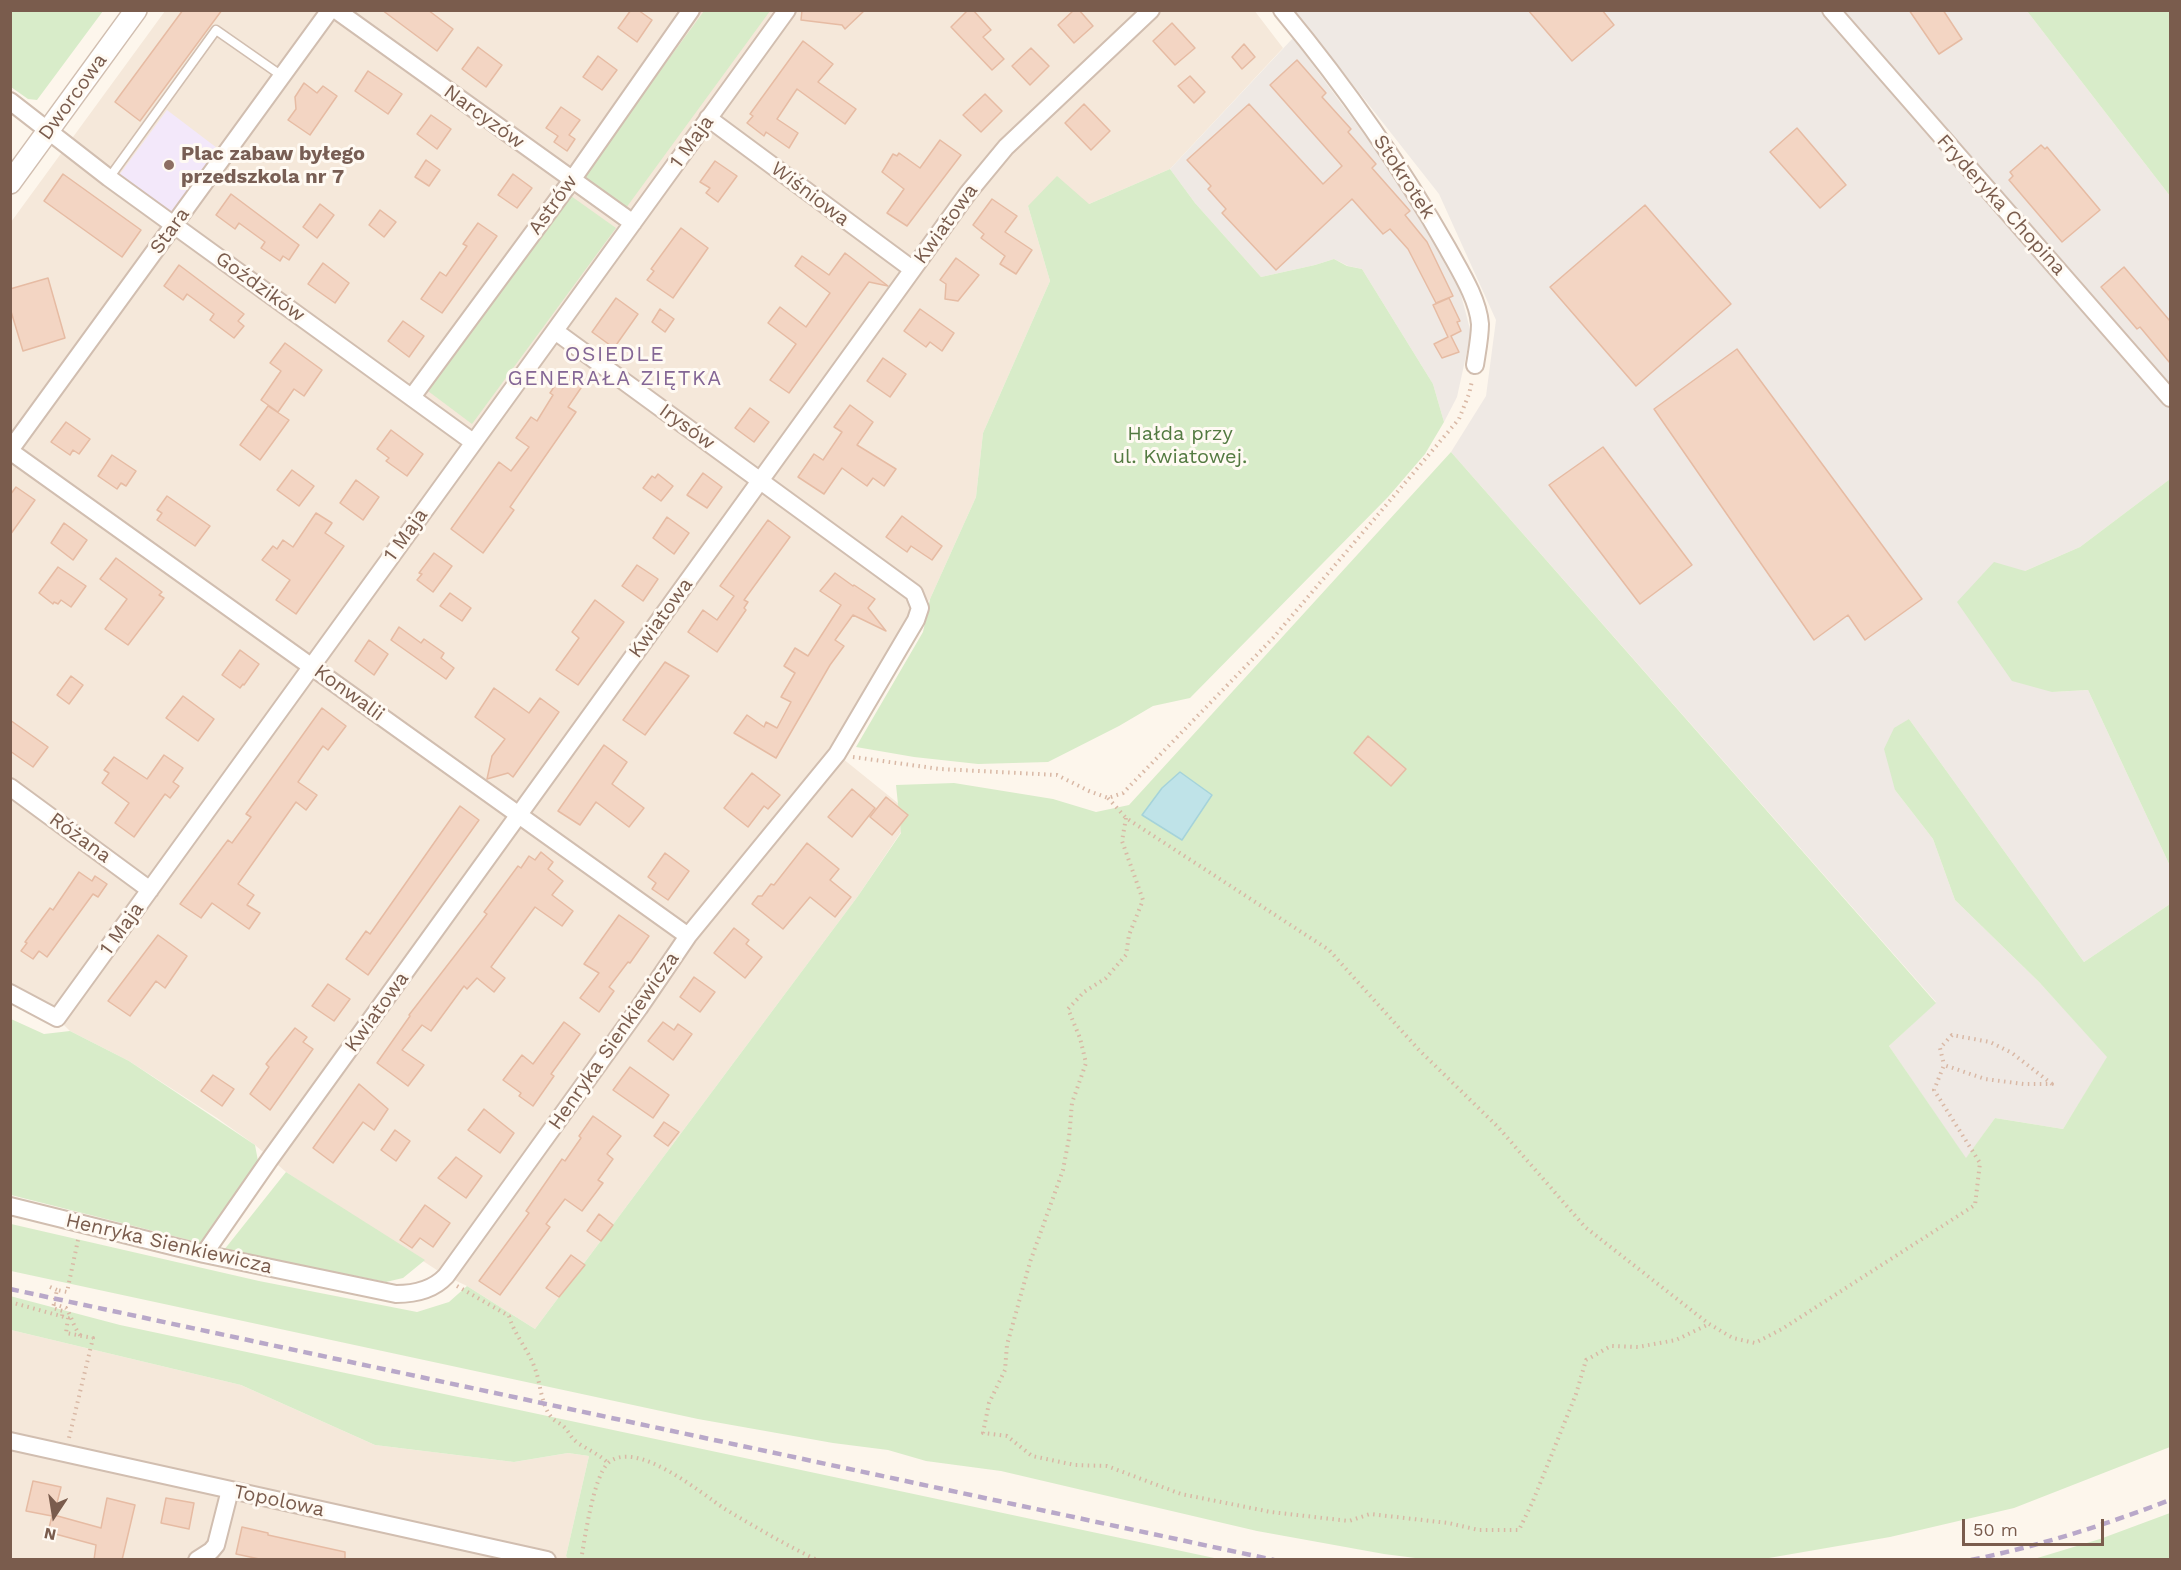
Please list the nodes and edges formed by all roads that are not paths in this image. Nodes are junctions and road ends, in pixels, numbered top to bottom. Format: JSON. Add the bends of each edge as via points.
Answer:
{"nodes":[{"id":1,"x":136,"y":10,"type":"edge"},
{"id":2,"x":330,"y":10,"type":"edge"},
{"id":3,"x":336,"y":10,"type":"edge"},
{"id":4,"x":691,"y":10,"type":"edge"},
{"id":5,"x":787,"y":10,"type":"edge"},
{"id":6,"x":1151,"y":10,"type":"edge"},
{"id":7,"x":1282,"y":10,"type":"edge"},
{"id":8,"x":1831,"y":10,"type":"edge"},
{"id":9,"x":282,"y":76,"type":"junction"},
{"id":10,"x":10,"y":101,"type":"edge"},
{"id":11,"x":708,"y":118,"type":"junction"},
{"id":12,"x":49,"y":130,"type":"junction"},
{"id":13,"x":109,"y":178,"type":"junction"},
{"id":14,"x":572,"y":180,"type":"junction"},
{"id":15,"x":10,"y":183,"type":"edge"},
{"id":16,"x":633,"y":223,"type":"junction"},
{"id":17,"x":174,"y":225,"type":"junction"},
{"id":18,"x":912,"y":269,"type":"junction"},
{"id":19,"x":555,"y":331,"type":"junction"},
{"id":20,"x":1475,"y":365,"type":"road end"},
{"id":21,"x":412,"y":397,"type":"junction"},
{"id":22,"x":2170,"y":398,"type":"edge"},
{"id":23,"x":473,"y":442,"type":"junction"},
{"id":24,"x":10,"y":451,"type":"edge"},
{"id":25,"x":760,"y":481,"type":"junction"},
{"id":26,"x":312,"y":666,"type":"junction"},
{"id":27,"x":10,"y":788,"type":"edge"},
{"id":28,"x":519,"y":815,"type":"junction"},
{"id":29,"x":150,"y":890,"type":"junction"},
{"id":30,"x":688,"y":936,"type":"junction"},
{"id":31,"x":10,"y":993,"type":"edge"},
{"id":32,"x":10,"y":1206,"type":"edge"},
{"id":33,"x":204,"y":1254,"type":"junction"},
{"id":34,"x":10,"y":1441,"type":"edge"},
{"id":35,"x":230,"y":1490,"type":"junction"},
{"id":36,"x":197,"y":1560,"type":"edge"},
{"id":37,"x":547,"y":1560,"type":"edge"}],
"edges":[{"from":1,"to":12,"type":"street","name":"Dworcowa"},
{"from":2,"to":9,"type":"street","name":"Stara"},
{"from":3,"to":14,"type":"street","name":"Narcyzów"},
{"from":4,"to":14,"type":"street","name":"Astrów"},
{"from":5,"to":11,"type":"street","name":"1 Maja"},
{"from":6,"to":18,"type":"street","name":"Kwiatowa","via":[[1006,147]]},
{"from":7,"to":20,"type":"street","name":"Stokrotek","via":[[1373,129],[1417,194],[1459,269],[1480,324]]},
{"from":8,"to":22,"type":"street","name":"Fryderyka Chopina"},
{"from":9,"to":13,"type":"lane","via":[[216,30]]},
{"from":9,"to":17,"type":"street","name":"Stara"},
{"from":10,"to":12,"type":"street","name":"Goździków"},
{"from":11,"to":16,"type":"street","name":"1 Maja"},
{"from":11,"to":18,"type":"street","name":"Wiśniowa"},
{"from":12,"to":13,"type":"street","name":"Goździków"},
{"from":12,"to":15,"type":"street","name":"Dworcowa"},
{"from":13,"to":17,"type":"street","name":"Goździków"},
{"from":14,"to":16,"type":"street","name":"Narcyzów"},
{"from":14,"to":21,"type":"street","name":"Astrów"},
{"from":16,"to":19,"type":"street","name":"1 Maja"},
{"from":17,"to":21,"type":"street","name":"Goździków"},
{"from":17,"to":24,"type":"street","name":"Stara"},
{"from":18,"to":25,"type":"street","name":"Kwiatowa"},
{"from":19,"to":23,"type":"street","name":"1 Maja"},
{"from":19,"to":25,"type":"street","name":"Irysów"},
{"from":21,"to":23,"type":"street","name":"Goździków"},
{"from":23,"to":26,"type":"street","name":"1 Maja"},
{"from":24,"to":26,"type":"street","name":"Konwalii"},
{"from":25,"to":28,"type":"street","name":"Kwiatowa"},
{"from":25,"to":30,"type":"street","name":"Henryka Sienkiewicza","via":[[914,593],[920,608],[837,754]]},
{"from":26,"to":28,"type":"street","name":"Konwalii"},
{"from":26,"to":29,"type":"street","name":"1 Maja"},
{"from":27,"to":29,"type":"street","name":"Różana"},
{"from":28,"to":30,"type":"street","name":"Konwalii"},
{"from":28,"to":33,"type":"street","name":"Kwiatowa"},
{"from":29,"to":31,"type":"street","name":"1 Maja","via":[[57,1018]]},
{"from":30,"to":33,"type":"street","name":"Henryka Sienkiewicza","via":[[443,1280],[413,1294],[396,1294]]},
{"from":32,"to":33,"type":"street","name":"Henryka Sienkiewicza"},
{"from":34,"to":35,"type":"street","name":"Topolowa"},
{"from":35,"to":36,"type":"street","via":[[216,1545]]},
{"from":35,"to":37,"type":"street","name":"Topolowa"}]}
